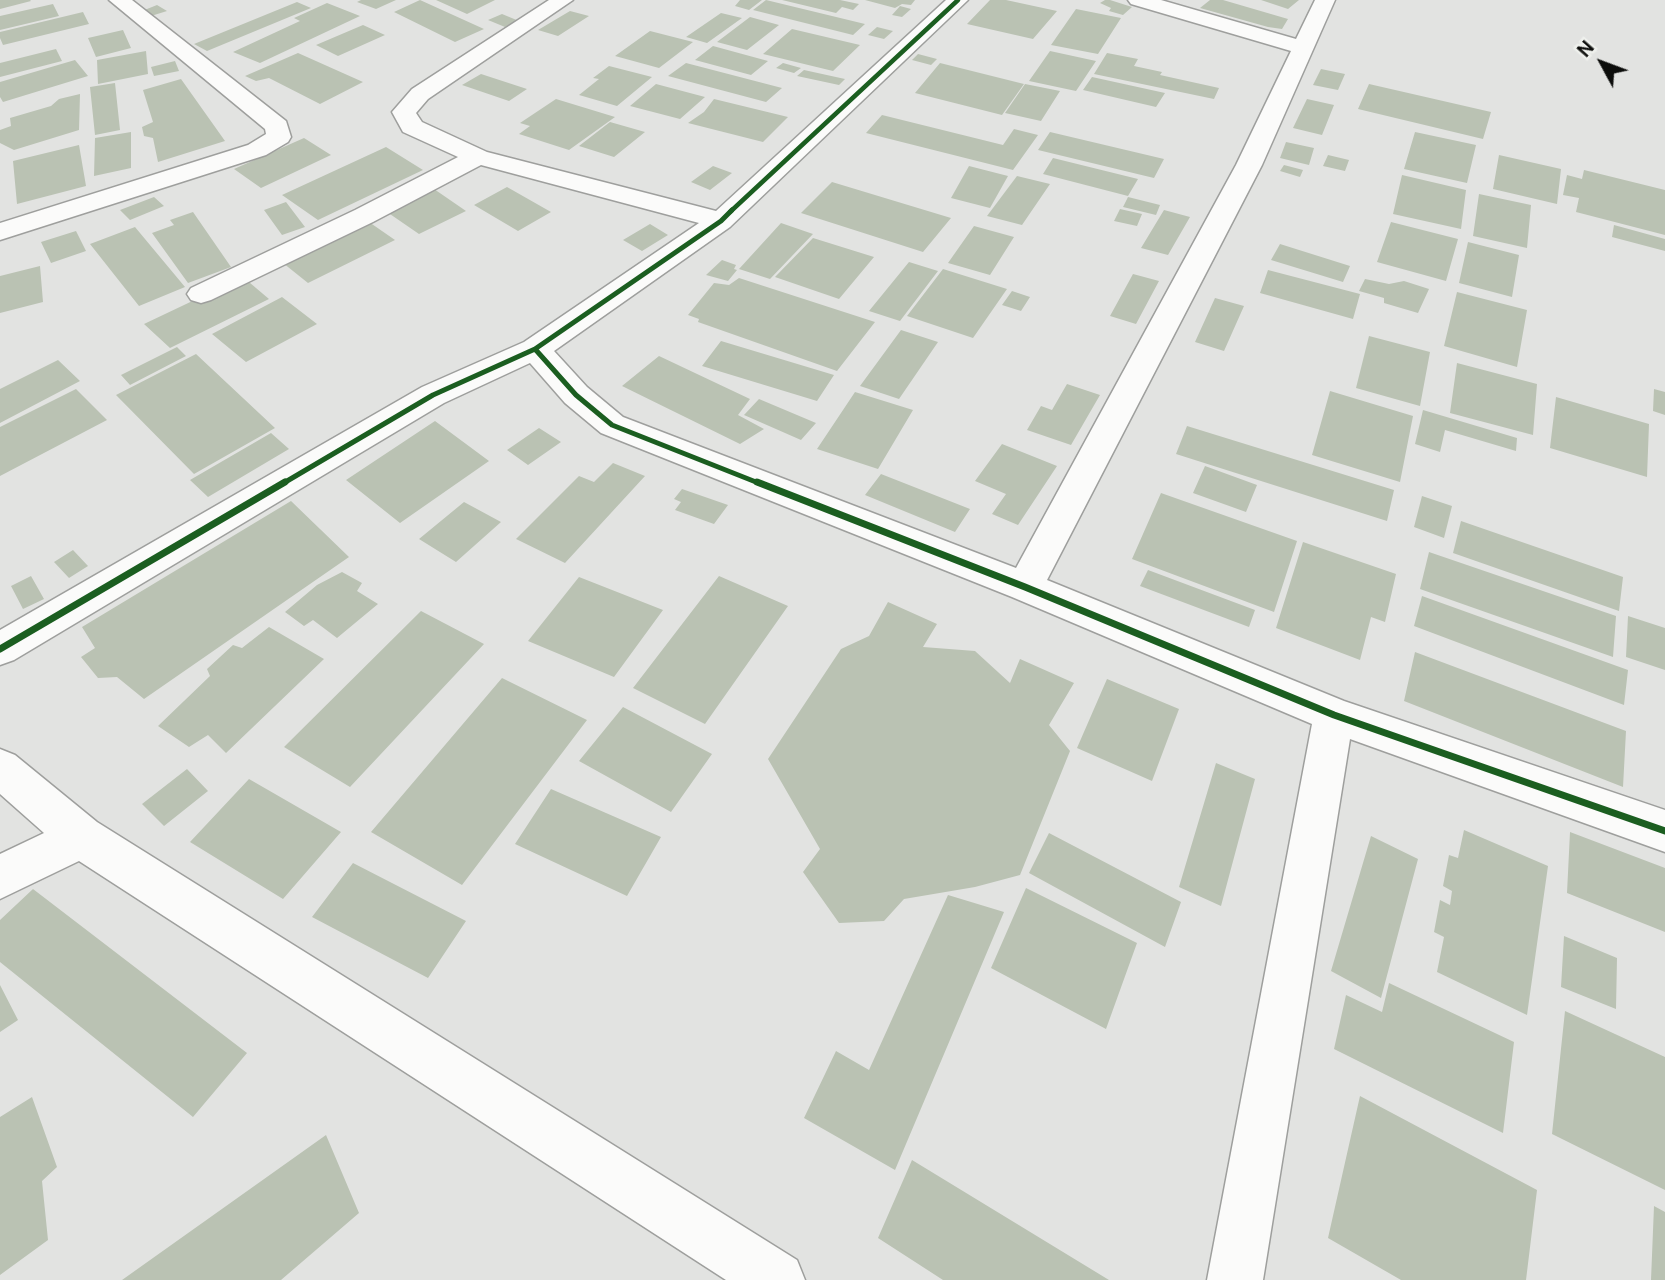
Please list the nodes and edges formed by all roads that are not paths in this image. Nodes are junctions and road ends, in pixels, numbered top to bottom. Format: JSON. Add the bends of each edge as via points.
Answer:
{"nodes":[{"id":1,"x":119,"y":0,"type":"edge"},
{"id":2,"x":563,"y":0,"type":"edge"},
{"id":3,"x":958,"y":0,"type":"edge"},
{"id":4,"x":1138,"y":0,"type":"edge"},
{"id":5,"x":1325,"y":0,"type":"edge"},
{"id":6,"x":1303,"y":47,"type":"junction"},
{"id":7,"x":478,"y":157,"type":"junction"},
{"id":8,"x":721,"y":221,"type":"junction"},
{"id":9,"x":0,"y":232,"type":"edge"},
{"id":10,"x":201,"y":294,"type":"dead end"},
{"id":11,"x":535,"y":349,"type":"junction"},
{"id":12,"x":1025,"y":587,"type":"junction"},
{"id":13,"x":0,"y":649,"type":"edge"},
{"id":14,"x":1334,"y":715,"type":"junction"},
{"id":15,"x":0,"y":768,"type":"edge"},
{"id":16,"x":1665,"y":831,"type":"edge"},
{"id":17,"x":81,"y":837,"type":"junction"},
{"id":18,"x":0,"y":877,"type":"edge"},
{"id":19,"x":777,"y":1280,"type":"edge"},
{"id":20,"x":1235,"y":1280,"type":"edge"}],
"edges":[{"from":1,"to":9,"type":"street","via":[[277,126],[279,136],[257,150]]},
{"from":2,"to":7,"type":"street","via":[[420,94],[404,112],[412,127]]},
{"from":3,"to":8,"type":"street"},
{"from":4,"to":6,"type":"street"},
{"from":5,"to":6,"type":"street"},
{"from":6,"to":12,"type":"street","via":[[1249,165]]},
{"from":7,"to":8,"type":"street"},
{"from":7,"to":10,"type":"street"},
{"from":8,"to":11,"type":"street"},
{"from":11,"to":12,"type":"street","via":[[576,395],[612,425]]},
{"from":11,"to":13,"type":"street","via":[[433,395]]},
{"from":12,"to":14,"type":"street"},
{"from":14,"to":16,"type":"street"},
{"from":14,"to":20,"type":"street"},
{"from":15,"to":17,"type":"street"},
{"from":17,"to":18,"type":"street"},
{"from":17,"to":19,"type":"street"}]}
